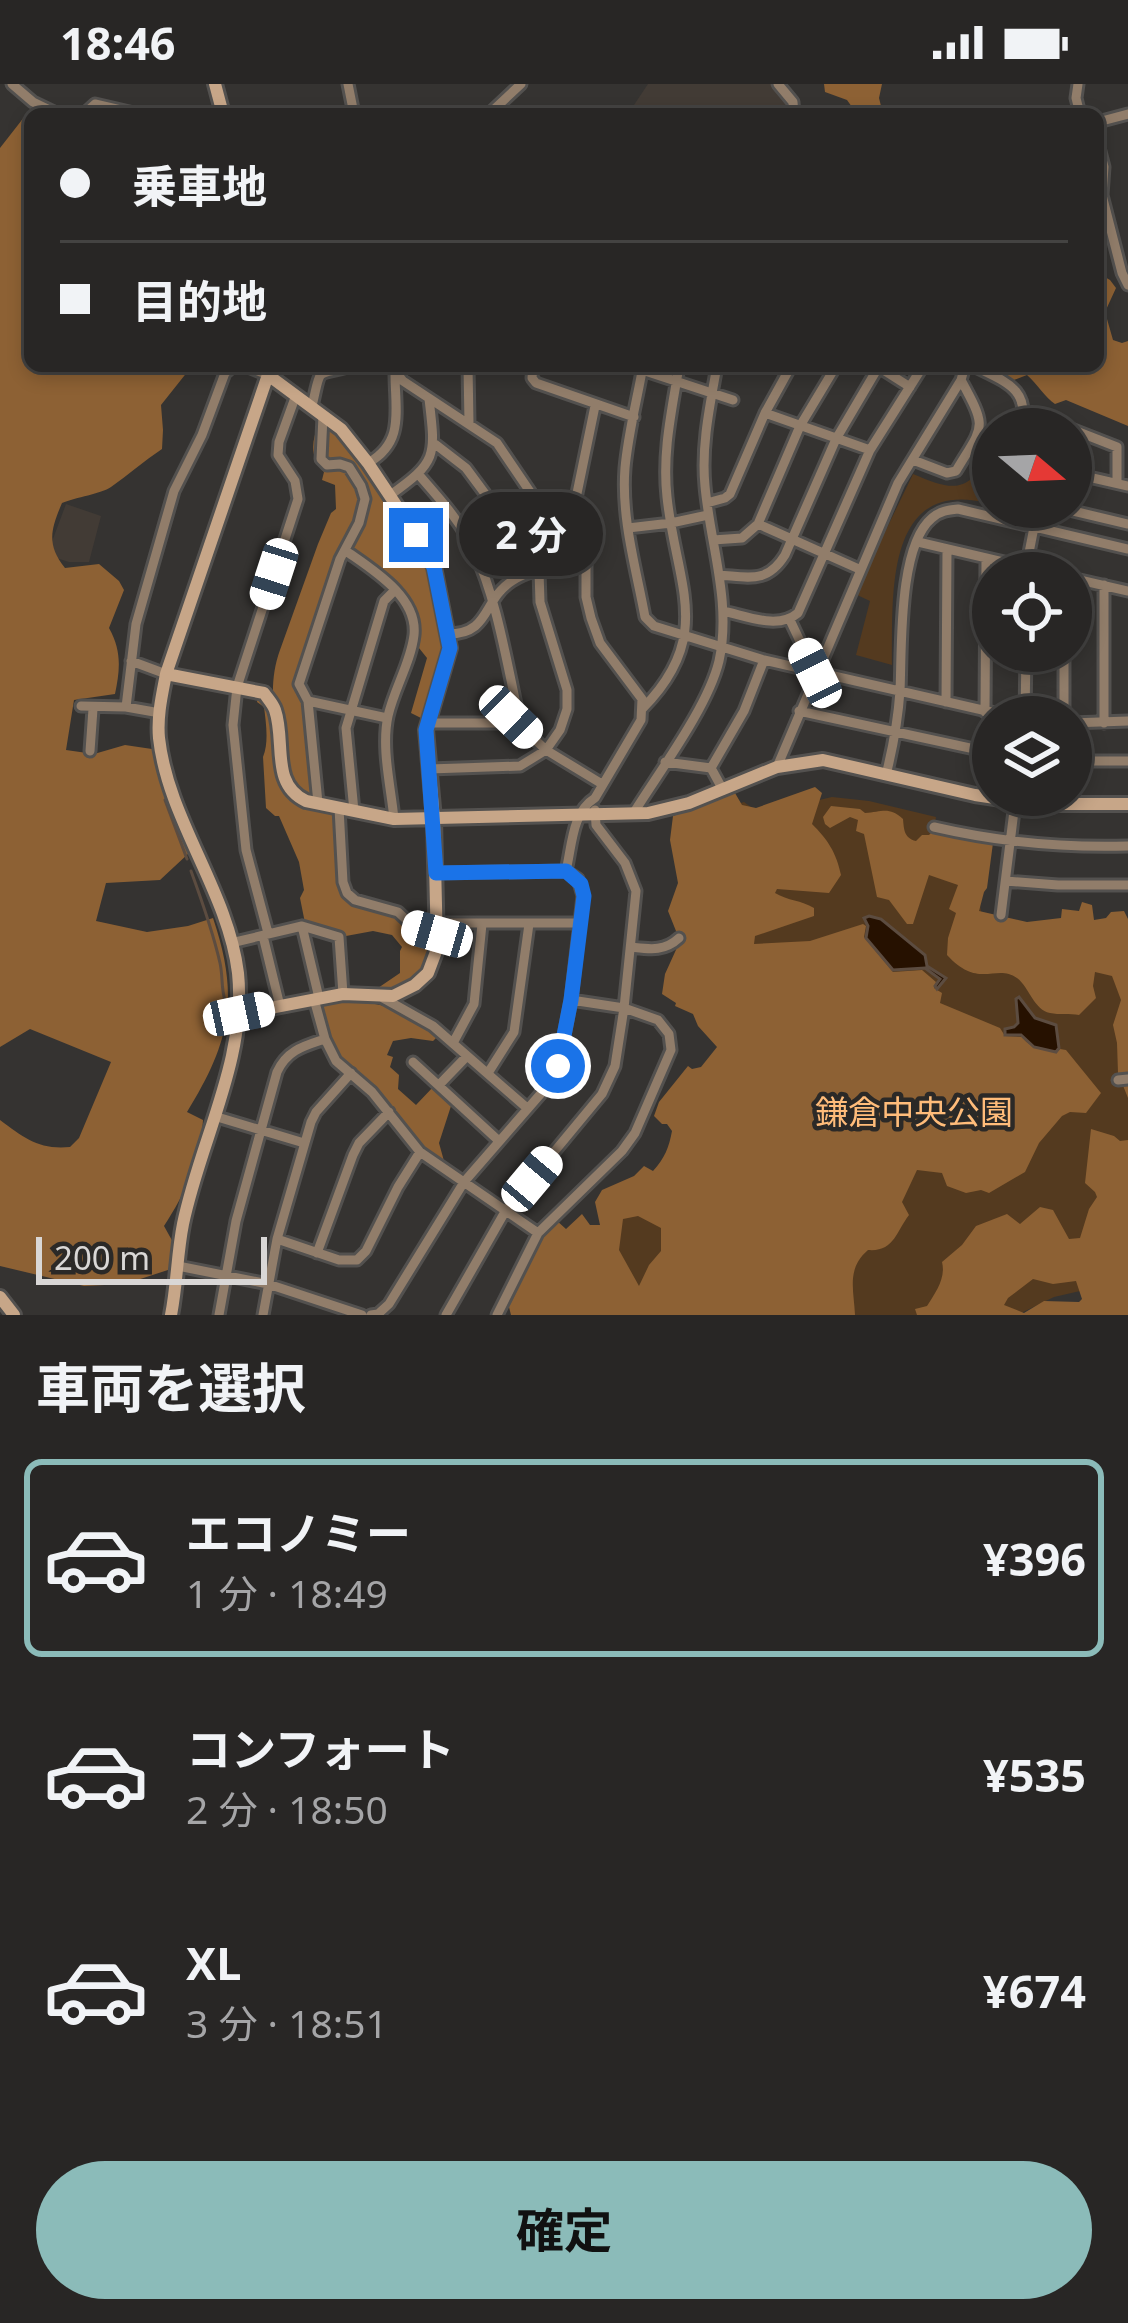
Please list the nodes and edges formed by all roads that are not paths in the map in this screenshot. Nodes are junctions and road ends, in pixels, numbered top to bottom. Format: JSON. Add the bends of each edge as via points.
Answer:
{"nodes":[{"id":1,"x":12,"y":84,"type":"edge"},
{"id":2,"x":521,"y":84,"type":"edge"},
{"id":3,"x":46,"y":108,"type":"edge"},
{"id":4,"x":495,"y":108,"type":"edge"},
{"id":5,"x":1104,"y":202,"type":"edge"},
{"id":6,"x":1128,"y":285,"type":"edge"},
{"id":7,"x":226,"y":372,"type":"edge"},
{"id":8,"x":268,"y":372,"type":"edge"},
{"id":9,"x":271,"y":372,"type":"edge"},
{"id":10,"x":323,"y":372,"type":"edge"},
{"id":11,"x":393,"y":372,"type":"edge"},
{"id":12,"x":396,"y":372,"type":"edge"},
{"id":13,"x":468,"y":372,"type":"edge"},
{"id":14,"x":532,"y":372,"type":"edge"},
{"id":15,"x":642,"y":372,"type":"edge"},
{"id":16,"x":653,"y":372,"type":"edge"},
{"id":17,"x":678,"y":372,"type":"edge"},
{"id":18,"x":716,"y":372,"type":"edge"},
{"id":19,"x":788,"y":372,"type":"edge"},
{"id":20,"x":832,"y":372,"type":"edge"},
{"id":21,"x":875,"y":372,"type":"edge"},
{"id":22,"x":888,"y":372,"type":"edge"},
{"id":23,"x":919,"y":372,"type":"edge"},
{"id":24,"x":966,"y":372,"type":"edge"},
{"id":25,"x":982,"y":372,"type":"edge"},
{"id":26,"x":961,"y":380,"type":"junction"},
{"id":27,"x":676,"y":381,"type":"junction"},
{"id":28,"x":910,"y":386,"type":"junction"},
{"id":29,"x":712,"y":393,"type":"junction"},
{"id":30,"x":296,"y":395,"type":"junction"},
{"id":31,"x":430,"y":399,"type":"junction"},
{"id":32,"x":733,"y":400,"type":"dead end"},
{"id":33,"x":595,"y":406,"type":"junction"},
{"id":34,"x":1024,"y":408,"type":"edge"},
{"id":35,"x":317,"y":411,"type":"junction"},
{"id":36,"x":765,"y":413,"type":"junction"},
{"id":37,"x":634,"y":417,"type":"junction"},
{"id":38,"x":470,"y":423,"type":"junction"},
{"id":39,"x":800,"y":426,"type":"junction"},
{"id":40,"x":1092,"y":437,"type":"edge"},
{"id":41,"x":836,"y":439,"type":"junction"},
{"id":42,"x":434,"y":444,"type":"junction"},
{"id":43,"x":870,"y":450,"type":"junction"},
{"id":44,"x":913,"y":460,"type":"junction"},
{"id":45,"x":368,"y":463,"type":"junction"},
{"id":46,"x":418,"y":475,"type":"junction"},
{"id":47,"x":1092,"y":478,"type":"edge"},
{"id":48,"x":1123,"y":484,"type":"edge"},
{"id":49,"x":389,"y":496,"type":"junction"},
{"id":50,"x":706,"y":503,"type":"junction"},
{"id":51,"x":972,"y":512,"type":"edge"},
{"id":52,"x":708,"y":515,"type":"junction"},
{"id":53,"x":1092,"y":515,"type":"edge"},
{"id":54,"x":671,"y":524,"type":"junction"},
{"id":55,"x":758,"y":524,"type":"junction"},
{"id":56,"x":1128,"y":524,"type":"edge"},
{"id":57,"x":628,"y":528,"type":"junction"},
{"id":58,"x":1038,"y":528,"type":"edge"},
{"id":59,"x":713,"y":540,"type":"junction"},
{"id":60,"x":791,"y":540,"type":"junction"},
{"id":61,"x":918,"y":542,"type":"junction"},
{"id":62,"x":946,"y":549,"type":"junction"},
{"id":63,"x":1128,"y":549,"type":"edge"},
{"id":64,"x":346,"y":551,"type":"junction"},
{"id":65,"x":826,"y":555,"type":"junction"},
{"id":66,"x":972,"y":555,"type":"edge"},
{"id":67,"x":586,"y":557,"type":"junction"},
{"id":68,"x":859,"y":569,"type":"junction"},
{"id":69,"x":539,"y":571,"type":"junction"},
{"id":70,"x":718,"y":575,"type":"junction"},
{"id":71,"x":1092,"y":583,"type":"edge"},
{"id":72,"x":1103,"y":585,"type":"junction"},
{"id":73,"x":395,"y":590,"type":"junction"},
{"id":74,"x":1128,"y":591,"type":"edge"},
{"id":75,"x":492,"y":602,"type":"junction"},
{"id":76,"x":723,"y":611,"type":"junction"},
{"id":77,"x":790,"y":620,"type":"junction"},
{"id":78,"x":448,"y":634,"type":"junction"},
{"id":79,"x":686,"y":637,"type":"junction"},
{"id":80,"x":721,"y":647,"type":"junction"},
{"id":81,"x":764,"y":660,"type":"junction"},
{"id":82,"x":131,"y":661,"type":"junction"},
{"id":83,"x":815,"y":673,"type":"junction"},
{"id":84,"x":166,"y":674,"type":"junction"},
{"id":85,"x":237,"y":687,"type":"junction"},
{"id":86,"x":900,"y":693,"type":"junction"},
{"id":87,"x":308,"y":701,"type":"junction"},
{"id":88,"x":946,"y":703,"type":"junction"},
{"id":89,"x":126,"y":707,"type":"junction"},
{"id":90,"x":643,"y":708,"type":"junction"},
{"id":91,"x":972,"y":709,"type":"edge"},
{"id":92,"x":350,"y":710,"type":"junction"},
{"id":93,"x":799,"y":711,"type":"junction"},
{"id":94,"x":160,"y":712,"type":"junction"},
{"id":95,"x":511,"y":717,"type":"junction"},
{"id":96,"x":387,"y":718,"type":"junction"},
{"id":97,"x":1128,"y":721,"type":"edge"},
{"id":98,"x":428,"y":723,"type":"junction"},
{"id":99,"x":1092,"y":723,"type":"edge"},
{"id":100,"x":1104,"y":723,"type":"junction"},
{"id":101,"x":896,"y":732,"type":"junction"},
{"id":102,"x":972,"y":748,"type":"edge"},
{"id":103,"x":546,"y":750,"type":"junction"},
{"id":104,"x":90,"y":751,"type":"dead end"},
{"id":105,"x":1128,"y":760,"type":"edge"},
{"id":106,"x":1092,"y":761,"type":"edge"},
{"id":107,"x":664,"y":762,"type":"junction"},
{"id":108,"x":777,"y":767,"type":"junction"},
{"id":109,"x":711,"y":768,"type":"junction"},
{"id":110,"x":429,"y":769,"type":"junction"},
{"id":111,"x":886,"y":775,"type":"junction"},
{"id":112,"x":602,"y":784,"type":"junction"},
{"id":113,"x":723,"y":790,"type":"junction"},
{"id":114,"x":972,"y":790,"type":"edge"},
{"id":115,"x":595,"y":798,"type":"junction"},
{"id":116,"x":317,"y":803,"type":"junction"},
{"id":117,"x":1128,"y":804,"type":"edge"},
{"id":118,"x":1092,"y":805,"type":"edge"},
{"id":119,"x":346,"y":809,"type":"junction"},
{"id":120,"x":632,"y":814,"type":"junction"},
{"id":121,"x":595,"y":815,"type":"junction"},
{"id":122,"x":578,"y":816,"type":"junction"},
{"id":123,"x":1014,"y":816,"type":"edge"},
{"id":124,"x":434,"y":819,"type":"junction"},
{"id":125,"x":394,"y":820,"type":"junction"},
{"id":126,"x":934,"y":827,"type":"dead end"},
{"id":127,"x":1010,"y":842,"type":"junction"},
{"id":128,"x":1128,"y":846,"type":"edge"},
{"id":129,"x":566,"y":871,"type":"junction"},
{"id":130,"x":436,"y":873,"type":"junction"},
{"id":131,"x":1006,"y":881,"type":"junction"},
{"id":132,"x":1128,"y":885,"type":"edge"},
{"id":133,"x":1000,"y":915,"type":"dead end"},
{"id":134,"x":580,"y":923,"type":"junction"},
{"id":135,"x":482,"y":924,"type":"junction"},
{"id":136,"x":529,"y":924,"type":"junction"},
{"id":137,"x":302,"y":926,"type":"junction"},
{"id":138,"x":437,"y":928,"type":"junction"},
{"id":139,"x":265,"y":935,"type":"junction"},
{"id":140,"x":679,"y":938,"type":"dead end"},
{"id":141,"x":231,"y":943,"type":"junction"},
{"id":142,"x":631,"y":947,"type":"junction"},
{"id":143,"x":343,"y":994,"type":"junction"},
{"id":144,"x":316,"y":998,"type":"junction"},
{"id":145,"x":383,"y":998,"type":"junction"},
{"id":146,"x":571,"y":1000,"type":"junction"},
{"id":147,"x":280,"y":1006,"type":"junction"},
{"id":148,"x":624,"y":1007,"type":"junction"},
{"id":149,"x":239,"y":1014,"type":"junction"},
{"id":150,"x":326,"y":1039,"type":"junction"},
{"id":151,"x":454,"y":1042,"type":"junction"},
{"id":152,"x":467,"y":1056,"type":"junction"},
{"id":153,"x":413,"y":1062,"type":"dead end"},
{"id":154,"x":351,"y":1073,"type":"junction"},
{"id":155,"x":488,"y":1073,"type":"junction"},
{"id":156,"x":439,"y":1085,"type":"junction"},
{"id":157,"x":527,"y":1108,"type":"junction"},
{"id":158,"x":388,"y":1112,"type":"junction"},
{"id":159,"x":214,"y":1116,"type":"junction"},
{"id":160,"x":261,"y":1130,"type":"junction"},
{"id":161,"x":499,"y":1141,"type":"junction"},
{"id":162,"x":304,"y":1143,"type":"junction"},
{"id":163,"x":420,"y":1153,"type":"junction"},
{"id":164,"x":464,"y":1182,"type":"junction"},
{"id":165,"x":506,"y":1210,"type":"junction"},
{"id":166,"x":538,"y":1233,"type":"junction"},
{"id":167,"x":277,"y":1239,"type":"junction"},
{"id":168,"x":317,"y":1253,"type":"junction"},
{"id":169,"x":178,"y":1266,"type":"junction"},
{"id":170,"x":225,"y":1274,"type":"junction"},
{"id":171,"x":268,"y":1284,"type":"junction"},
{"id":172,"x":0,"y":1297,"type":"edge"},
{"id":173,"x":14,"y":1315,"type":"edge"},
{"id":174,"x":171,"y":1315,"type":"edge"},
{"id":175,"x":219,"y":1315,"type":"edge"},
{"id":176,"x":263,"y":1315,"type":"edge"},
{"id":177,"x":362,"y":1315,"type":"edge"},
{"id":178,"x":371,"y":1315,"type":"edge"},
{"id":179,"x":446,"y":1315,"type":"edge"},
{"id":180,"x":497,"y":1315,"type":"edge"}],
"edges":[{"from":1,"to":3,"type":"street"},
{"from":2,"to":4,"type":"street"},
{"from":5,"to":6,"type":"street"},
{"from":7,"to":82,"type":"street","via":[[174,491]]},
{"from":8,"to":84,"type":"street"},
{"from":9,"to":30,"type":"street"},
{"from":10,"to":35,"type":"street"},
{"from":11,"to":45,"type":"street","via":[[394,435]]},
{"from":12,"to":31,"type":"street"},
{"from":13,"to":38,"type":"street"},
{"from":14,"to":33,"type":"street","via":[[536,383]]},
{"from":15,"to":37,"type":"street"},
{"from":16,"to":27,"type":"street"},
{"from":17,"to":27,"type":"street"},
{"from":18,"to":29,"type":"street"},
{"from":19,"to":36,"type":"street"},
{"from":20,"to":39,"type":"street"},
{"from":21,"to":41,"type":"street"},
{"from":22,"to":28,"type":"street"},
{"from":23,"to":28,"type":"street"},
{"from":24,"to":26,"type":"street"},
{"from":25,"to":34,"type":"street","via":[[1013,387]]},
{"from":26,"to":44,"type":"street"},
{"from":26,"to":44,"type":"street","via":[[981,419],[956,471]]},
{"from":27,"to":29,"type":"street"},
{"from":27,"to":54,"type":"street","via":[[665,454]]},
{"from":28,"to":43,"type":"street"},
{"from":29,"to":32,"type":"street"},
{"from":29,"to":50,"type":"street"},
{"from":30,"to":35,"type":"street"},
{"from":30,"to":85,"type":"street","via":[[278,448],[298,499]]},
{"from":31,"to":38,"type":"street"},
{"from":31,"to":42,"type":"street"},
{"from":33,"to":37,"type":"street"},
{"from":33,"to":67,"type":"street","via":[[574,502],[594,542]]},
{"from":35,"to":45,"type":"street"},
{"from":35,"to":64,"type":"street","via":[[322,463],[349,467],[365,499]]},
{"from":36,"to":39,"type":"street"},
{"from":36,"to":50,"type":"street","via":[[730,494]]},
{"from":37,"to":57,"type":"street"},
{"from":38,"to":67,"type":"street","via":[[497,443]]},
{"from":39,"to":41,"type":"street"},
{"from":39,"to":55,"type":"street"},
{"from":40,"to":48,"type":"street","via":[[1117,447]]},
{"from":41,"to":43,"type":"street"},
{"from":41,"to":60,"type":"street"},
{"from":42,"to":46,"type":"street"},
{"from":42,"to":69,"type":"street","via":[[466,468]]},
{"from":43,"to":65,"type":"street"},
{"from":44,"to":68,"type":"street"},
{"from":45,"to":49,"type":"street"},
{"from":46,"to":49,"type":"street"},
{"from":46,"to":75,"type":"street","via":[[474,548]]},
{"from":47,"to":48,"type":"street"},
{"from":49,"to":78,"type":"street","via":[[434,567]]},
{"from":50,"to":52,"type":"street"},
{"from":51,"to":61,"type":"street","via":[[934,515]]},
{"from":52,"to":54,"type":"street"},
{"from":52,"to":59,"type":"street"},
{"from":53,"to":56,"type":"street"},
{"from":54,"to":57,"type":"street"},
{"from":54,"to":79,"type":"street"},
{"from":55,"to":59,"type":"street","via":[[742,538]]},
{"from":55,"to":60,"type":"street"},
{"from":57,"to":79,"type":"street","via":[[646,616]]},
{"from":58,"to":63,"type":"street"},
{"from":59,"to":70,"type":"street"},
{"from":60,"to":65,"type":"street"},
{"from":60,"to":70,"type":"street","via":[[764,576]]},
{"from":61,"to":62,"type":"street"},
{"from":61,"to":86,"type":"street","via":[[905,589]]},
{"from":62,"to":66,"type":"street"},
{"from":62,"to":88,"type":"street"},
{"from":64,"to":73,"type":"street"},
{"from":64,"to":87,"type":"street","via":[[299,684]]},
{"from":65,"to":68,"type":"street"},
{"from":65,"to":77,"type":"street"},
{"from":67,"to":69,"type":"street"},
{"from":67,"to":90,"type":"street","via":[[595,631]]},
{"from":68,"to":83,"type":"street"},
{"from":69,"to":75,"type":"street","via":[[515,578]]},
{"from":69,"to":103,"type":"street","via":[[568,700]]},
{"from":70,"to":76,"type":"street"},
{"from":71,"to":72,"type":"street"},
{"from":72,"to":74,"type":"street"},
{"from":72,"to":100,"type":"street"},
{"from":73,"to":92,"type":"street","via":[[384,601]]},
{"from":73,"to":96,"type":"street","via":[[412,613],[414,637]]},
{"from":75,"to":78,"type":"street","via":[[478,626]]},
{"from":75,"to":95,"type":"street","via":[[516,704]]},
{"from":76,"to":77,"type":"street"},
{"from":76,"to":80,"type":"street"},
{"from":77,"to":83,"type":"street"},
{"from":78,"to":98,"type":"street"},
{"from":79,"to":80,"type":"street"},
{"from":79,"to":90,"type":"street","via":[[672,674]]},
{"from":80,"to":81,"type":"street"},
{"from":80,"to":107,"type":"street","via":[[705,698]]},
{"from":81,"to":83,"type":"street"},
{"from":81,"to":109,"type":"street"},
{"from":82,"to":84,"type":"street"},
{"from":82,"to":89,"type":"street"},
{"from":83,"to":86,"type":"street"},
{"from":83,"to":93,"type":"street"},
{"from":84,"to":85,"type":"street"},
{"from":84,"to":94,"type":"street"},
{"from":85,"to":116,"type":"street","via":[[264,693],[275,710],[285,784]]},
{"from":85,"to":139,"type":"street","via":[[233,725],[246,850]]},
{"from":86,"to":88,"type":"street"},
{"from":86,"to":101,"type":"street"},
{"from":87,"to":92,"type":"street"},
{"from":87,"to":116,"type":"street"},
{"from":88,"to":91,"type":"street"},
{"from":89,"to":94,"type":"street"},
{"from":89,"to":104,"type":"street","via":[[87,708]]},
{"from":90,"to":112,"type":"street"},
{"from":92,"to":96,"type":"street"},
{"from":92,"to":119,"type":"street"},
{"from":93,"to":101,"type":"street"},
{"from":93,"to":108,"type":"street"},
{"from":94,"to":141,"type":"street","via":[[170,785]]},
{"from":95,"to":98,"type":"street"},
{"from":95,"to":103,"type":"street"},
{"from":96,"to":125,"type":"street"},
{"from":97,"to":100,"type":"street"},
{"from":98,"to":110,"type":"street"},
{"from":99,"to":100,"type":"street"},
{"from":101,"to":102,"type":"street"},
{"from":101,"to":111,"type":"street"},
{"from":103,"to":110,"type":"street","via":[[508,769]]},
{"from":103,"to":112,"type":"street"},
{"from":105,"to":106,"type":"street"},
{"from":107,"to":109,"type":"street"},
{"from":107,"to":120,"type":"street"},
{"from":108,"to":111,"type":"street","via":[[824,760]]},
{"from":108,"to":113,"type":"street"},
{"from":109,"to":113,"type":"street"},
{"from":110,"to":124,"type":"street"},
{"from":111,"to":114,"type":"street"},
{"from":112,"to":115,"type":"street"},
{"from":113,"to":120,"type":"street"},
{"from":115,"to":121,"type":"street"},
{"from":115,"to":122,"type":"street"},
{"from":116,"to":119,"type":"street"},
{"from":117,"to":118,"type":"street"},
{"from":119,"to":125,"type":"street"},
{"from":119,"to":138,"type":"street","via":[[347,892],[414,927]]},
{"from":120,"to":121,"type":"street"},
{"from":121,"to":122,"type":"street"},
{"from":121,"to":142,"type":"street","via":[[634,881]]},
{"from":122,"to":124,"type":"street"},
{"from":122,"to":129,"type":"street"},
{"from":123,"to":127,"type":"street"},
{"from":124,"to":125,"type":"street"},
{"from":124,"to":130,"type":"street"},
{"from":126,"to":127,"type":"street"},
{"from":127,"to":128,"type":"street"},
{"from":127,"to":131,"type":"street"},
{"from":129,"to":130,"type":"street"},
{"from":129,"to":134,"type":"street","via":[[583,888]]},
{"from":130,"to":138,"type":"street"},
{"from":131,"to":132,"type":"street"},
{"from":131,"to":133,"type":"street"},
{"from":134,"to":136,"type":"street"},
{"from":134,"to":146,"type":"street"},
{"from":135,"to":136,"type":"street"},
{"from":135,"to":138,"type":"street"},
{"from":135,"to":151,"type":"street","via":[[474,1004]]},
{"from":136,"to":155,"type":"street","via":[[514,1032]]},
{"from":137,"to":139,"type":"street"},
{"from":137,"to":143,"type":"street","via":[[339,937]]},
{"from":137,"to":144,"type":"street"},
{"from":138,"to":145,"type":"street","via":[[428,973]]},
{"from":139,"to":141,"type":"street"},
{"from":139,"to":147,"type":"street"},
{"from":140,"to":142,"type":"street","via":[[655,950]]},
{"from":141,"to":149,"type":"street"},
{"from":142,"to":148,"type":"street"},
{"from":143,"to":144,"type":"street"},
{"from":143,"to":145,"type":"street"},
{"from":144,"to":147,"type":"street"},
{"from":144,"to":150,"type":"street"},
{"from":145,"to":151,"type":"street"},
{"from":146,"to":148,"type":"street"},
{"from":146,"to":157,"type":"street","via":[[558,1066]]},
{"from":147,"to":149,"type":"street"},
{"from":148,"to":165,"type":"street","via":[[602,1094]]},
{"from":148,"to":166,"type":"street","via":[[666,1028],[671,1049],[663,1072],[622,1151]]},
{"from":149,"to":159,"type":"street"},
{"from":150,"to":154,"type":"street"},
{"from":150,"to":160,"type":"street","via":[[281,1063]]},
{"from":151,"to":152,"type":"street"},
{"from":152,"to":155,"type":"street"},
{"from":152,"to":156,"type":"street"},
{"from":153,"to":156,"type":"street"},
{"from":154,"to":158,"type":"street"},
{"from":154,"to":162,"type":"street","via":[[316,1112]]},
{"from":155,"to":157,"type":"street"},
{"from":156,"to":161,"type":"street"},
{"from":157,"to":161,"type":"street"},
{"from":158,"to":163,"type":"street"},
{"from":158,"to":168,"type":"street","via":[[359,1143]]},
{"from":159,"to":160,"type":"street"},
{"from":159,"to":169,"type":"street"},
{"from":160,"to":162,"type":"street"},
{"from":160,"to":170,"type":"street"},
{"from":161,"to":164,"type":"street"},
{"from":162,"to":167,"type":"street"},
{"from":163,"to":164,"type":"street"},
{"from":163,"to":168,"type":"street","via":[[362,1256]]},
{"from":164,"to":165,"type":"street"},
{"from":164,"to":178,"type":"street","via":[[389,1304]]},
{"from":165,"to":166,"type":"street"},
{"from":165,"to":179,"type":"street"},
{"from":166,"to":180,"type":"street"},
{"from":167,"to":168,"type":"street"},
{"from":167,"to":171,"type":"street"},
{"from":169,"to":170,"type":"street"},
{"from":169,"to":174,"type":"street"},
{"from":170,"to":171,"type":"street"},
{"from":170,"to":175,"type":"street"},
{"from":171,"to":176,"type":"street"},
{"from":171,"to":177,"type":"street"},
{"from":172,"to":173,"type":"street"}]}
